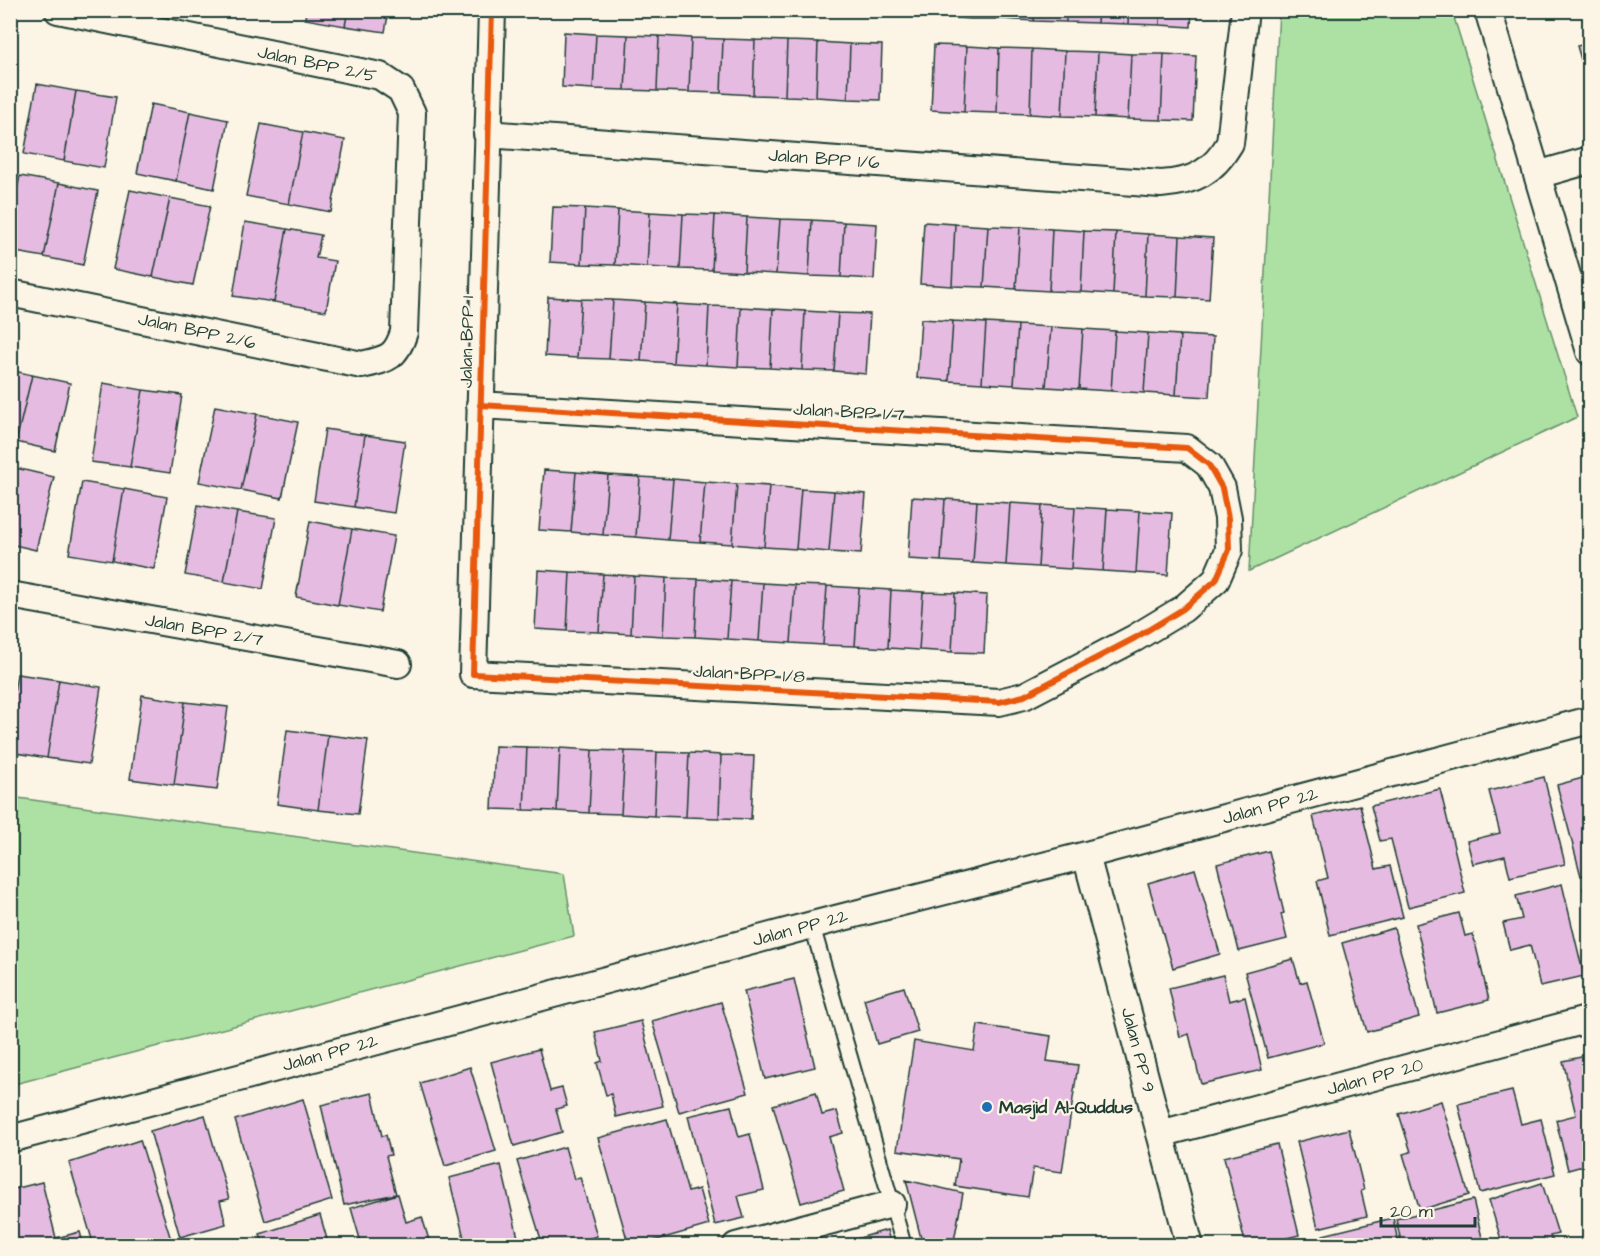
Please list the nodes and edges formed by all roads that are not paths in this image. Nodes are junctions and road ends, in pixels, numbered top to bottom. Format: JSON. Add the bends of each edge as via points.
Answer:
{"nodes":[{"id":1,"x":58,"y":10,"type":"edge"},
{"id":2,"x":492,"y":10,"type":"edge"},
{"id":3,"x":1245,"y":10,"type":"edge"},
{"id":4,"x":1488,"y":10,"type":"edge"},
{"id":5,"x":487,"y":134,"type":"junction"},
{"id":6,"x":1590,"y":160,"type":"edge"},
{"id":7,"x":1537,"y":175,"type":"junction"},
{"id":8,"x":10,"y":294,"type":"edge"},
{"id":9,"x":1590,"y":351,"type":"edge"},
{"id":10,"x":383,"y":360,"type":"joint"},
{"id":11,"x":480,"y":405,"type":"junction"},
{"id":12,"x":1209,"y":465,"type":"joint"},
{"id":13,"x":10,"y":595,"type":"edge"},
{"id":14,"x":398,"y":664,"type":"dead end"},
{"id":15,"x":473,"y":674,"type":"joint"},
{"id":16,"x":1590,"y":720,"type":"edge"},
{"id":17,"x":1086,"y":855,"type":"junction"},
{"id":18,"x":812,"y":925,"type":"junction"},
{"id":19,"x":1590,"y":1019,"type":"edge"},
{"id":20,"x":1160,"y":1134,"type":"junction"},
{"id":21,"x":10,"y":1139,"type":"edge"},
{"id":22,"x":892,"y":1204,"type":"junction"},
{"id":23,"x":736,"y":1245,"type":"edge"},
{"id":24,"x":904,"y":1245,"type":"edge"},
{"id":25,"x":1190,"y":1245,"type":"edge"}],
"edges":[{"from":1,"to":10,"type":"street","name":"Jalan BPP 2/5","via":[[380,76],[401,90],[412,113],[404,332],[399,349]]},
{"from":2,"to":5,"type":"street","name":"Jalan BPP 1"},
{"from":3,"to":5,"type":"street","name":"Jalan BPP 1/6","via":[[1230,143],[1221,159],[1204,173],[1183,182],[1161,184]]},
{"from":4,"to":7,"type":"street"},
{"from":5,"to":11,"type":"street","name":"Jalan BPP 1"},
{"from":6,"to":7,"type":"street"},
{"from":7,"to":9,"type":"street"},
{"from":8,"to":10,"type":"street","name":"Jalan BPP 2/6","via":[[362,365]]},
{"from":11,"to":12,"type":"street","name":"Jalan BPP 1/7","via":[[1152,445],[1187,448]]},
{"from":11,"to":15,"type":"street","name":"Jalan BPP 1"},
{"from":12,"to":15,"type":"street","name":"Jalan BPP 1/8","via":[[1222,488],[1228,518],[1229,550],[1216,580],[1183,609],[1145,632],[1024,696],[999,702]]},
{"from":13,"to":14,"type":"street","name":"Jalan BPP 2/7"},
{"from":16,"to":17,"type":"street","name":"Jalan PP 22"},
{"from":17,"to":18,"type":"street","name":"Jalan PP 22"},
{"from":17,"to":20,"type":"street","name":"Jalan PP 9"},
{"from":18,"to":21,"type":"street","name":"Jalan PP 22"},
{"from":18,"to":22,"type":"lane"},
{"from":19,"to":20,"type":"street","name":"Jalan PP 20"},
{"from":20,"to":25,"type":"street","name":"Jalan PP 9"},
{"from":22,"to":23,"type":"street"},
{"from":22,"to":24,"type":"lane"}]}
